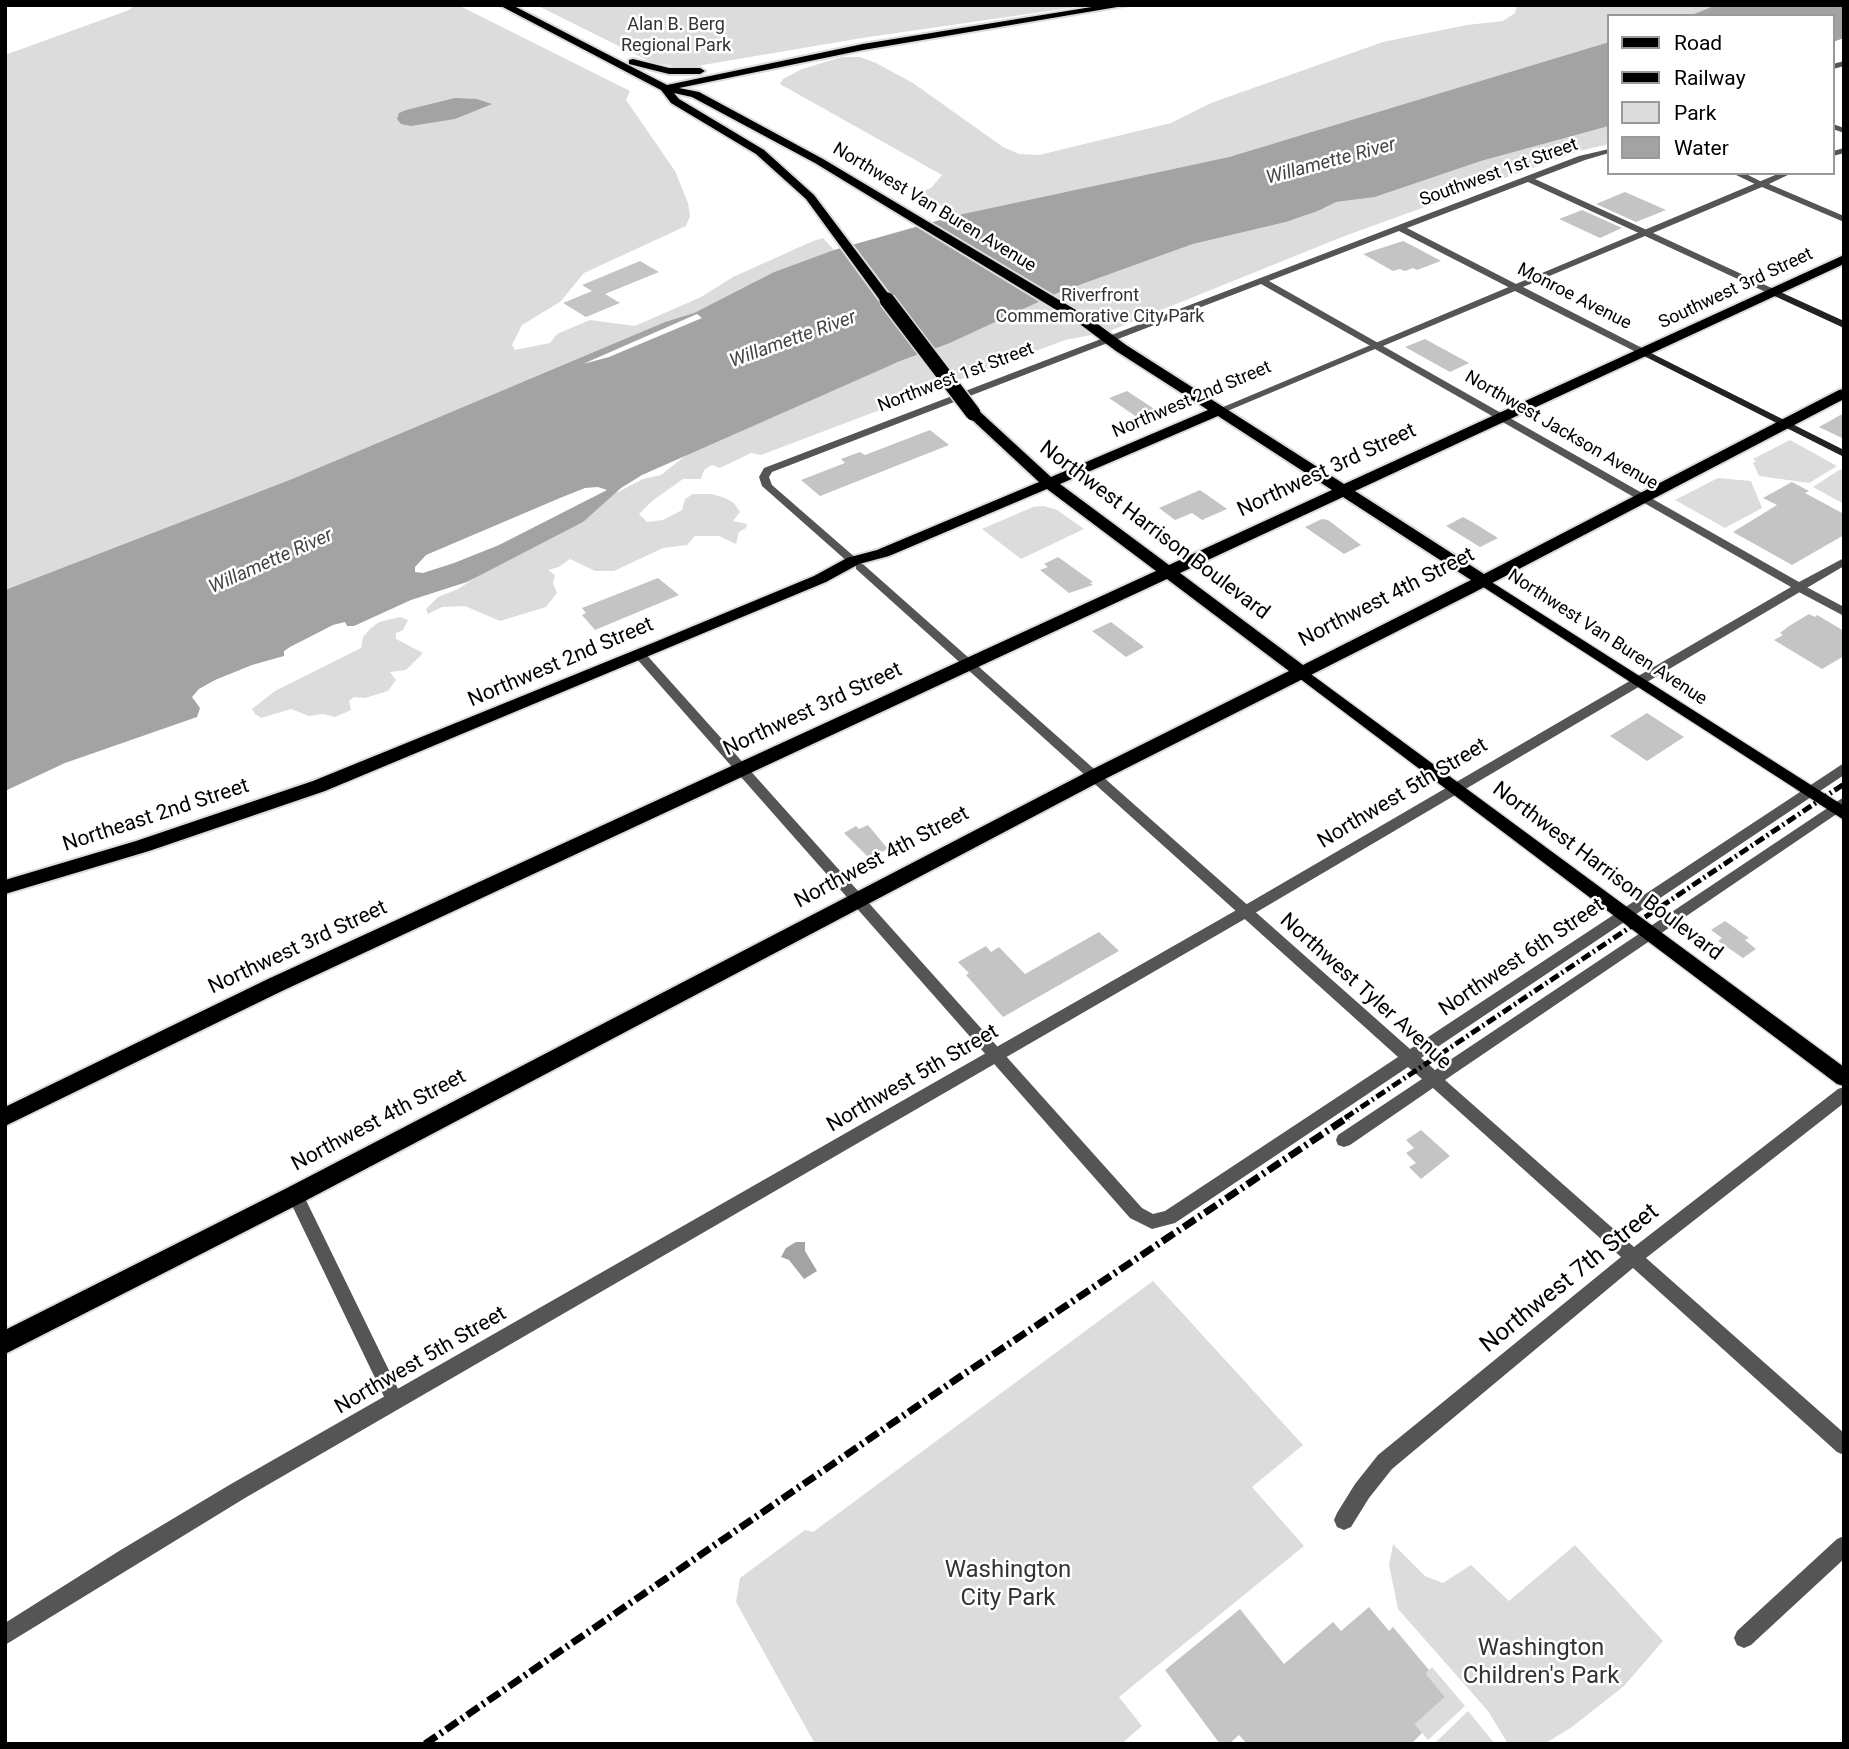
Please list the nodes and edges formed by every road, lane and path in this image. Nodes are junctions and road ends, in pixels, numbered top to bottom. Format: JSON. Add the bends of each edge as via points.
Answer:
{"nodes":[{"id":1,"x":503,"y":5,"type":"edge"},
{"id":2,"x":1125,"y":5,"type":"edge"},
{"id":3,"x":605,"y":55,"type":"junction"},
{"id":4,"x":788,"y":61,"type":"junction"},
{"id":5,"x":664,"y":88,"type":"junction"},
{"id":6,"x":1608,"y":151,"type":"edge"},
{"id":7,"x":1741,"y":175,"type":"edge"},
{"id":8,"x":1783,"y":175,"type":"edge"},
{"id":9,"x":1529,"y":179,"type":"junction"},
{"id":10,"x":1762,"y":184,"type":"junction"},
{"id":11,"x":1844,"y":219,"type":"edge"},
{"id":12,"x":1400,"y":228,"type":"junction"},
{"id":13,"x":1646,"y":233,"type":"junction"},
{"id":14,"x":1844,"y":259,"type":"edge"},
{"id":15,"x":1261,"y":280,"type":"junction"},
{"id":16,"x":1517,"y":288,"type":"junction"},
{"id":17,"x":1773,"y":292,"type":"junction"},
{"id":18,"x":1844,"y":325,"type":"edge"},
{"id":19,"x":1109,"y":338,"type":"junction"},
{"id":20,"x":1377,"y":346,"type":"junction"},
{"id":21,"x":1643,"y":352,"type":"junction"},
{"id":22,"x":1844,"y":393,"type":"edge"},
{"id":23,"x":1221,"y":410,"type":"junction"},
{"id":24,"x":973,"y":413,"type":"joint"},
{"id":25,"x":1502,"y":417,"type":"junction"},
{"id":26,"x":1785,"y":424,"type":"junction"},
{"id":27,"x":1844,"y":454,"type":"edge"},
{"id":28,"x":764,"y":477,"type":"joint"},
{"id":29,"x":1049,"y":483,"type":"junction"},
{"id":30,"x":1344,"y":490,"type":"junction"},
{"id":31,"x":1642,"y":497,"type":"junction"},
{"id":32,"x":1844,"y":561,"type":"edge"},
{"id":33,"x":856,"y":564,"type":"junction"},
{"id":34,"x":1169,"y":571,"type":"junction"},
{"id":35,"x":1482,"y":580,"type":"junction"},
{"id":36,"x":1799,"y":587,"type":"junction"},
{"id":37,"x":1844,"y":612,"type":"edge"},
{"id":38,"x":640,"y":654,"type":"junction"},
{"id":39,"x":969,"y":665,"type":"junction"},
{"id":40,"x":1300,"y":671,"type":"junction"},
{"id":41,"x":1637,"y":681,"type":"junction"},
{"id":42,"x":1844,"y":768,"type":"edge"},
{"id":43,"x":741,"y":770,"type":"junction"},
{"id":44,"x":1095,"y":776,"type":"junction"},
{"id":45,"x":319,"y":786,"type":"joint"},
{"id":46,"x":1456,"y":788,"type":"junction"},
{"id":47,"x":1808,"y":791,"type":"junction"},
{"id":48,"x":1841,"y":808,"type":"edge"},
{"id":49,"x":5,"y":887,"type":"edge"},
{"id":50,"x":856,"y":900,"type":"junction"},
{"id":51,"x":1245,"y":912,"type":"junction"},
{"id":52,"x":1626,"y":914,"type":"junction"},
{"id":53,"x":1649,"y":932,"type":"junction"},
{"id":54,"x":995,"y":1055,"type":"junction"},
{"id":55,"x":1409,"y":1059,"type":"junction"},
{"id":56,"x":1844,"y":1078,"type":"edge"},
{"id":57,"x":1432,"y":1079,"type":"junction"},
{"id":58,"x":1844,"y":1094,"type":"edge"},
{"id":59,"x":5,"y":1117,"type":"edge"},
{"id":60,"x":1344,"y":1140,"type":"dead end"},
{"id":61,"x":295,"y":1195,"type":"junction"},
{"id":62,"x":1634,"y":1257,"type":"junction"},
{"id":63,"x":5,"y":1343,"type":"edge"},
{"id":64,"x":395,"y":1401,"type":"junction"},
{"id":65,"x":1844,"y":1446,"type":"edge"},
{"id":66,"x":1344,"y":1520,"type":"dead end"},
{"id":67,"x":1844,"y":1546,"type":"edge"},
{"id":68,"x":5,"y":1635,"type":"edge"},
{"id":69,"x":1744,"y":1638,"type":"dead end"}],
"edges":[{"from":1,"to":3,"type":"highway"},
{"from":2,"to":4,"type":"highway"},
{"from":3,"to":4,"type":"highway","via":[[682,72]]},
{"from":3,"to":5,"type":"highway"},
{"from":4,"to":5,"type":"highway"},
{"from":5,"to":19,"type":"highway","name":"Northwest Van Buren Avenue","via":[[695,94],[855,182]]},
{"from":5,"to":24,"type":"highway","name":"Northwest Harrison Boulevard","bridge":true,"via":[[676,101],[760,152],[810,197]]},
{"from":6,"to":9,"type":"street","name":"Southwest 1st Street"},
{"from":7,"to":10,"type":"street"},
{"from":8,"to":10,"type":"street","name":"Northwest 2nd Street"},
{"from":9,"to":12,"type":"street","name":"Southwest 1st Street"},
{"from":9,"to":13,"type":"street"},
{"from":10,"to":11,"type":"street"},
{"from":10,"to":13,"type":"street","name":"Northwest 2nd Street"},
{"from":12,"to":15,"type":"street","name":"Northwest 1st Street"},
{"from":12,"to":16,"type":"street","name":"Monroe Avenue"},
{"from":13,"to":16,"type":"street","name":"Northwest 2nd Street"},
{"from":13,"to":17,"type":"street"},
{"from":14,"to":17,"type":"highway","name":"Southwest 3rd Street"},
{"from":15,"to":19,"type":"street","name":"Northwest 1st Street"},
{"from":15,"to":20,"type":"street","name":"Northwest Jackson Avenue"},
{"from":16,"to":20,"type":"street","name":"Northwest 2nd Street"},
{"from":16,"to":21,"type":"street","name":"Monroe Avenue"},
{"from":17,"to":18,"type":"main road"},
{"from":17,"to":21,"type":"highway","name":"Southwest 3rd Street"},
{"from":19,"to":23,"type":"highway","name":"Northwest Van Buren Avenue"},
{"from":19,"to":28,"type":"street","name":"Northwest 1st Street","via":[[778,465]]},
{"from":20,"to":23,"type":"street","name":"Northwest 2nd Street"},
{"from":20,"to":25,"type":"street","name":"Northwest Jackson Avenue"},
{"from":21,"to":25,"type":"highway","name":"Northwest 3rd Street"},
{"from":21,"to":26,"type":"main road","name":"Monroe Avenue"},
{"from":22,"to":26,"type":"highway","name":"Northwest 4th Street"},
{"from":23,"to":29,"type":"highway","name":"Northwest 2nd Street"},
{"from":23,"to":30,"type":"highway","name":"Northwest Van Buren Avenue"},
{"from":24,"to":29,"type":"highway","name":"Northwest Harrison Boulevard"},
{"from":25,"to":30,"type":"highway","name":"Northwest 3rd Street"},
{"from":25,"to":31,"type":"street","name":"Northwest Jackson Avenue"},
{"from":26,"to":27,"type":"main road","name":"Monroe Avenue"},
{"from":26,"to":31,"type":"highway","name":"Northwest 4th Street"},
{"from":28,"to":33,"type":"street","name":"Northwest Tyler Avenue","via":[[767,486]]},
{"from":29,"to":33,"type":"highway","name":"Northwest 2nd Street","via":[[883,552],[875,561]]},
{"from":29,"to":34,"type":"highway","name":"Northwest Harrison Boulevard"},
{"from":30,"to":34,"type":"highway","name":"Northwest 3rd Street"},
{"from":30,"to":35,"type":"highway","name":"Northwest Van Buren Avenue"},
{"from":31,"to":35,"type":"highway","name":"Northwest 4th Street"},
{"from":31,"to":36,"type":"street","name":"Northwest Jackson Avenue"},
{"from":32,"to":36,"type":"street","name":"Northwest 5th Street"},
{"from":33,"to":38,"type":"highway","name":"Northwest 2nd Street","via":[[840,575],[820,579]]},
{"from":33,"to":39,"type":"street","name":"Northwest Tyler Avenue"},
{"from":34,"to":39,"type":"highway","name":"Northwest 3rd Street"},
{"from":34,"to":40,"type":"highway","name":"Northwest Harrison Boulevard"},
{"from":35,"to":40,"type":"highway","name":"Northwest 4th Street"},
{"from":35,"to":41,"type":"main road","name":"Northwest Van Buren Avenue"},
{"from":36,"to":37,"type":"street","name":"Northwest Jackson Avenue"},
{"from":36,"to":41,"type":"street","name":"Northwest 5th Street"},
{"from":38,"to":43,"type":"street"},
{"from":38,"to":45,"type":"highway","name":"Northwest 2nd Street"},
{"from":39,"to":43,"type":"highway","name":"Northwest 3rd Street"},
{"from":39,"to":44,"type":"street","name":"Northwest Tyler Avenue"},
{"from":40,"to":44,"type":"highway","name":"Northwest 4th Street"},
{"from":40,"to":46,"type":"main road","name":"Northwest Harrison Boulevard"},
{"from":41,"to":46,"type":"street","name":"Northwest 5th Street"},
{"from":41,"to":47,"type":"main road","name":"Northwest Van Buren Avenue"},
{"from":42,"to":47,"type":"street","name":"Northwest 6th Street"},
{"from":43,"to":50,"type":"street"},
{"from":43,"to":59,"type":"highway","name":"Northwest 3rd Street","via":[[275,985]]},
{"from":44,"to":50,"type":"highway","name":"Northwest 4th Street"},
{"from":44,"to":51,"type":"street","name":"Northwest Tyler Avenue"},
{"from":45,"to":49,"type":"highway","name":"Northeast 2nd Street"},
{"from":46,"to":51,"type":"street","name":"Northwest 5th Street"},
{"from":46,"to":52,"type":"main road","name":"Northwest Harrison Boulevard"},
{"from":47,"to":48,"type":"main road","name":"Northwest Van Buren Avenue"},
{"from":47,"to":52,"type":"street","name":"Northwest 6th Street"},
{"from":48,"to":53,"type":"street"},
{"from":50,"to":54,"type":"street"},
{"from":50,"to":61,"type":"highway","name":"Northwest 4th Street"},
{"from":51,"to":54,"type":"street","name":"Northwest 5th Street"},
{"from":51,"to":55,"type":"street","name":"Northwest Tyler Avenue"},
{"from":52,"to":53,"type":"main road","name":"Northwest Harrison Boulevard"},
{"from":52,"to":55,"type":"street","name":"Northwest 6th Street"},
{"from":53,"to":56,"type":"main road","name":"Northwest Harrison Boulevard"},
{"from":53,"to":57,"type":"street"},
{"from":54,"to":55,"type":"street","name":"Northwest 6th Street","via":[[1136,1213],[1152,1222],[1169,1218]]},
{"from":54,"to":64,"type":"street","name":"Northwest 5th Street"},
{"from":55,"to":57,"type":"street","name":"Northwest Tyler Avenue"},
{"from":57,"to":60,"type":"street"},
{"from":57,"to":62,"type":"street","name":"Northwest Tyler Avenue"},
{"from":58,"to":62,"type":"street","name":"Northwest 7th Street"},
{"from":61,"to":63,"type":"highway","name":"Northwest 4th Street"},
{"from":61,"to":64,"type":"street"},
{"from":62,"to":65,"type":"street","name":"Northwest Tyler Avenue"},
{"from":62,"to":66,"type":"street","name":"Northwest 7th Street","via":[[1385,1462]]},
{"from":64,"to":68,"type":"street","name":"Northwest 5th Street","via":[[160,1537]]},
{"from":67,"to":69,"type":"street"}]}
